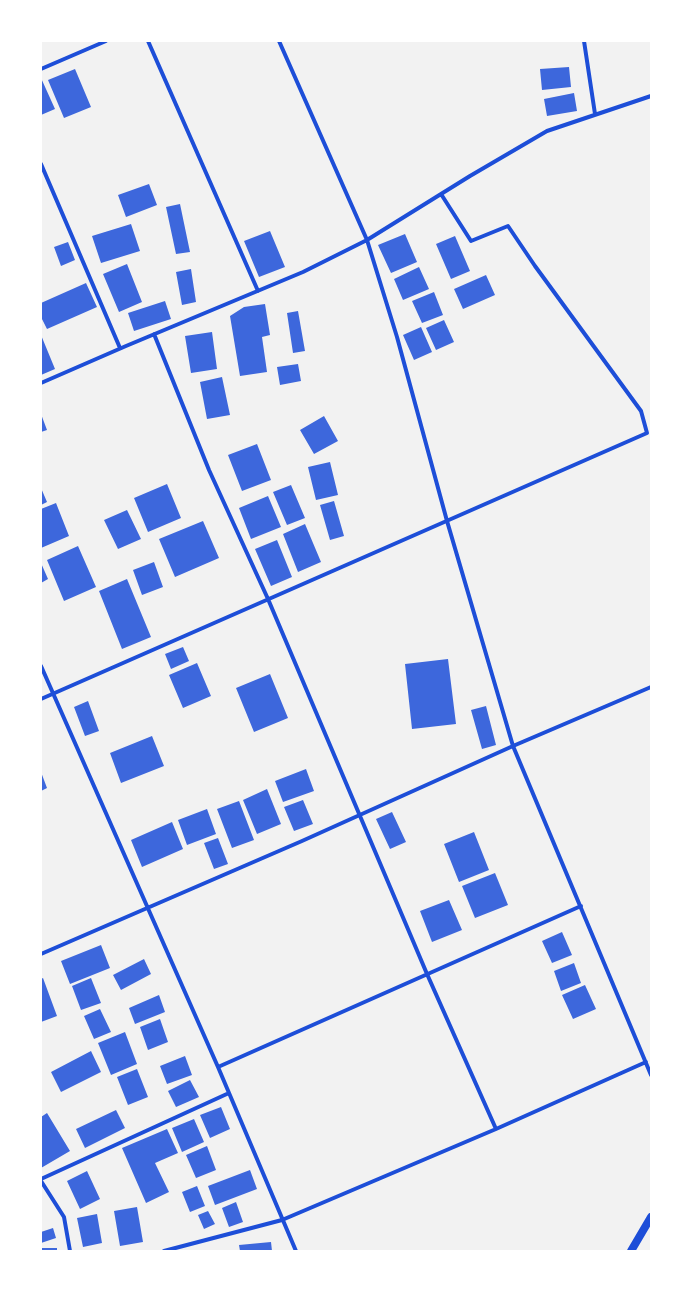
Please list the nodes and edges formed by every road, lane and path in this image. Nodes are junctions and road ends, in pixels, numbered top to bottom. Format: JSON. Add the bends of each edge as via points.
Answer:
{"nodes":[{"id":1,"x":106,"y":41,"type":"edge"},
{"id":2,"x":148,"y":41,"type":"edge"},
{"id":3,"x":279,"y":41,"type":"edge"},
{"id":4,"x":584,"y":41,"type":"edge"},
{"id":5,"x":41,"y":69,"type":"edge"},
{"id":6,"x":651,"y":96,"type":"edge"},
{"id":7,"x":595,"y":114,"type":"junction"},
{"id":8,"x":41,"y":164,"type":"edge"},
{"id":9,"x":441,"y":194,"type":"junction"},
{"id":10,"x":367,"y":240,"type":"junction"},
{"id":11,"x":258,"y":291,"type":"junction"},
{"id":12,"x":154,"y":334,"type":"junction"},
{"id":13,"x":120,"y":348,"type":"junction"},
{"id":14,"x":41,"y":383,"type":"edge"},
{"id":15,"x":447,"y":521,"type":"junction"},
{"id":16,"x":268,"y":599,"type":"junction"},
{"id":17,"x":41,"y":666,"type":"edge"},
{"id":18,"x":651,"y":687,"type":"edge"},
{"id":19,"x":53,"y":693,"type":"junction"},
{"id":20,"x":41,"y":699,"type":"edge"},
{"id":21,"x":513,"y":746,"type":"junction"},
{"id":22,"x":360,"y":815,"type":"junction"},
{"id":23,"x":580,"y":906,"type":"junction"},
{"id":24,"x":148,"y":908,"type":"junction"},
{"id":25,"x":41,"y":954,"type":"edge"},
{"id":26,"x":427,"y":974,"type":"junction"},
{"id":27,"x":646,"y":1062,"type":"junction"},
{"id":28,"x":218,"y":1067,"type":"junction"},
{"id":29,"x":651,"y":1075,"type":"edge"},
{"id":30,"x":229,"y":1093,"type":"junction"},
{"id":31,"x":496,"y":1129,"type":"junction"},
{"id":32,"x":41,"y":1180,"type":"edge"},
{"id":33,"x":651,"y":1217,"type":"edge"},
{"id":34,"x":282,"y":1220,"type":"junction"},
{"id":35,"x":70,"y":1251,"type":"edge"},
{"id":36,"x":164,"y":1251,"type":"edge"},
{"id":37,"x":296,"y":1251,"type":"edge"},
{"id":38,"x":631,"y":1251,"type":"edge"}],
"edges":[{"from":1,"to":5,"type":"street"},
{"from":2,"to":11,"type":"street"},
{"from":3,"to":10,"type":"street"},
{"from":4,"to":7,"type":"street"},
{"from":6,"to":7,"type":"street"},
{"from":7,"to":9,"type":"street","via":[[547,131]]},
{"from":8,"to":13,"type":"street"},
{"from":9,"to":10,"type":"street"},
{"from":9,"to":15,"type":"street","via":[[471,241],[508,226],[641,411],[647,433]]},
{"from":10,"to":11,"type":"street"},
{"from":10,"to":15,"type":"street","via":[[397,337]]},
{"from":11,"to":12,"type":"street"},
{"from":12,"to":13,"type":"street"},
{"from":12,"to":16,"type":"street","via":[[209,470]]},
{"from":13,"to":14,"type":"street"},
{"from":15,"to":16,"type":"street"},
{"from":15,"to":21,"type":"street"},
{"from":16,"to":19,"type":"street"},
{"from":16,"to":22,"type":"street"},
{"from":17,"to":19,"type":"street"},
{"from":18,"to":21,"type":"street"},
{"from":19,"to":20,"type":"street"},
{"from":19,"to":24,"type":"street"},
{"from":21,"to":22,"type":"street"},
{"from":21,"to":23,"type":"street"},
{"from":22,"to":24,"type":"street"},
{"from":22,"to":26,"type":"street"},
{"from":23,"to":26,"type":"street"},
{"from":23,"to":27,"type":"street"},
{"from":24,"to":25,"type":"street"},
{"from":24,"to":28,"type":"street"},
{"from":26,"to":28,"type":"street"},
{"from":26,"to":31,"type":"street"},
{"from":27,"to":29,"type":"street"},
{"from":27,"to":31,"type":"street"},
{"from":28,"to":30,"type":"street"},
{"from":30,"to":32,"type":"street"},
{"from":30,"to":34,"type":"street"},
{"from":31,"to":34,"type":"street"},
{"from":32,"to":35,"type":"street","via":[[64,1217]]},
{"from":33,"to":38,"type":"main road"},
{"from":34,"to":36,"type":"street"},
{"from":34,"to":37,"type":"street"}]}
